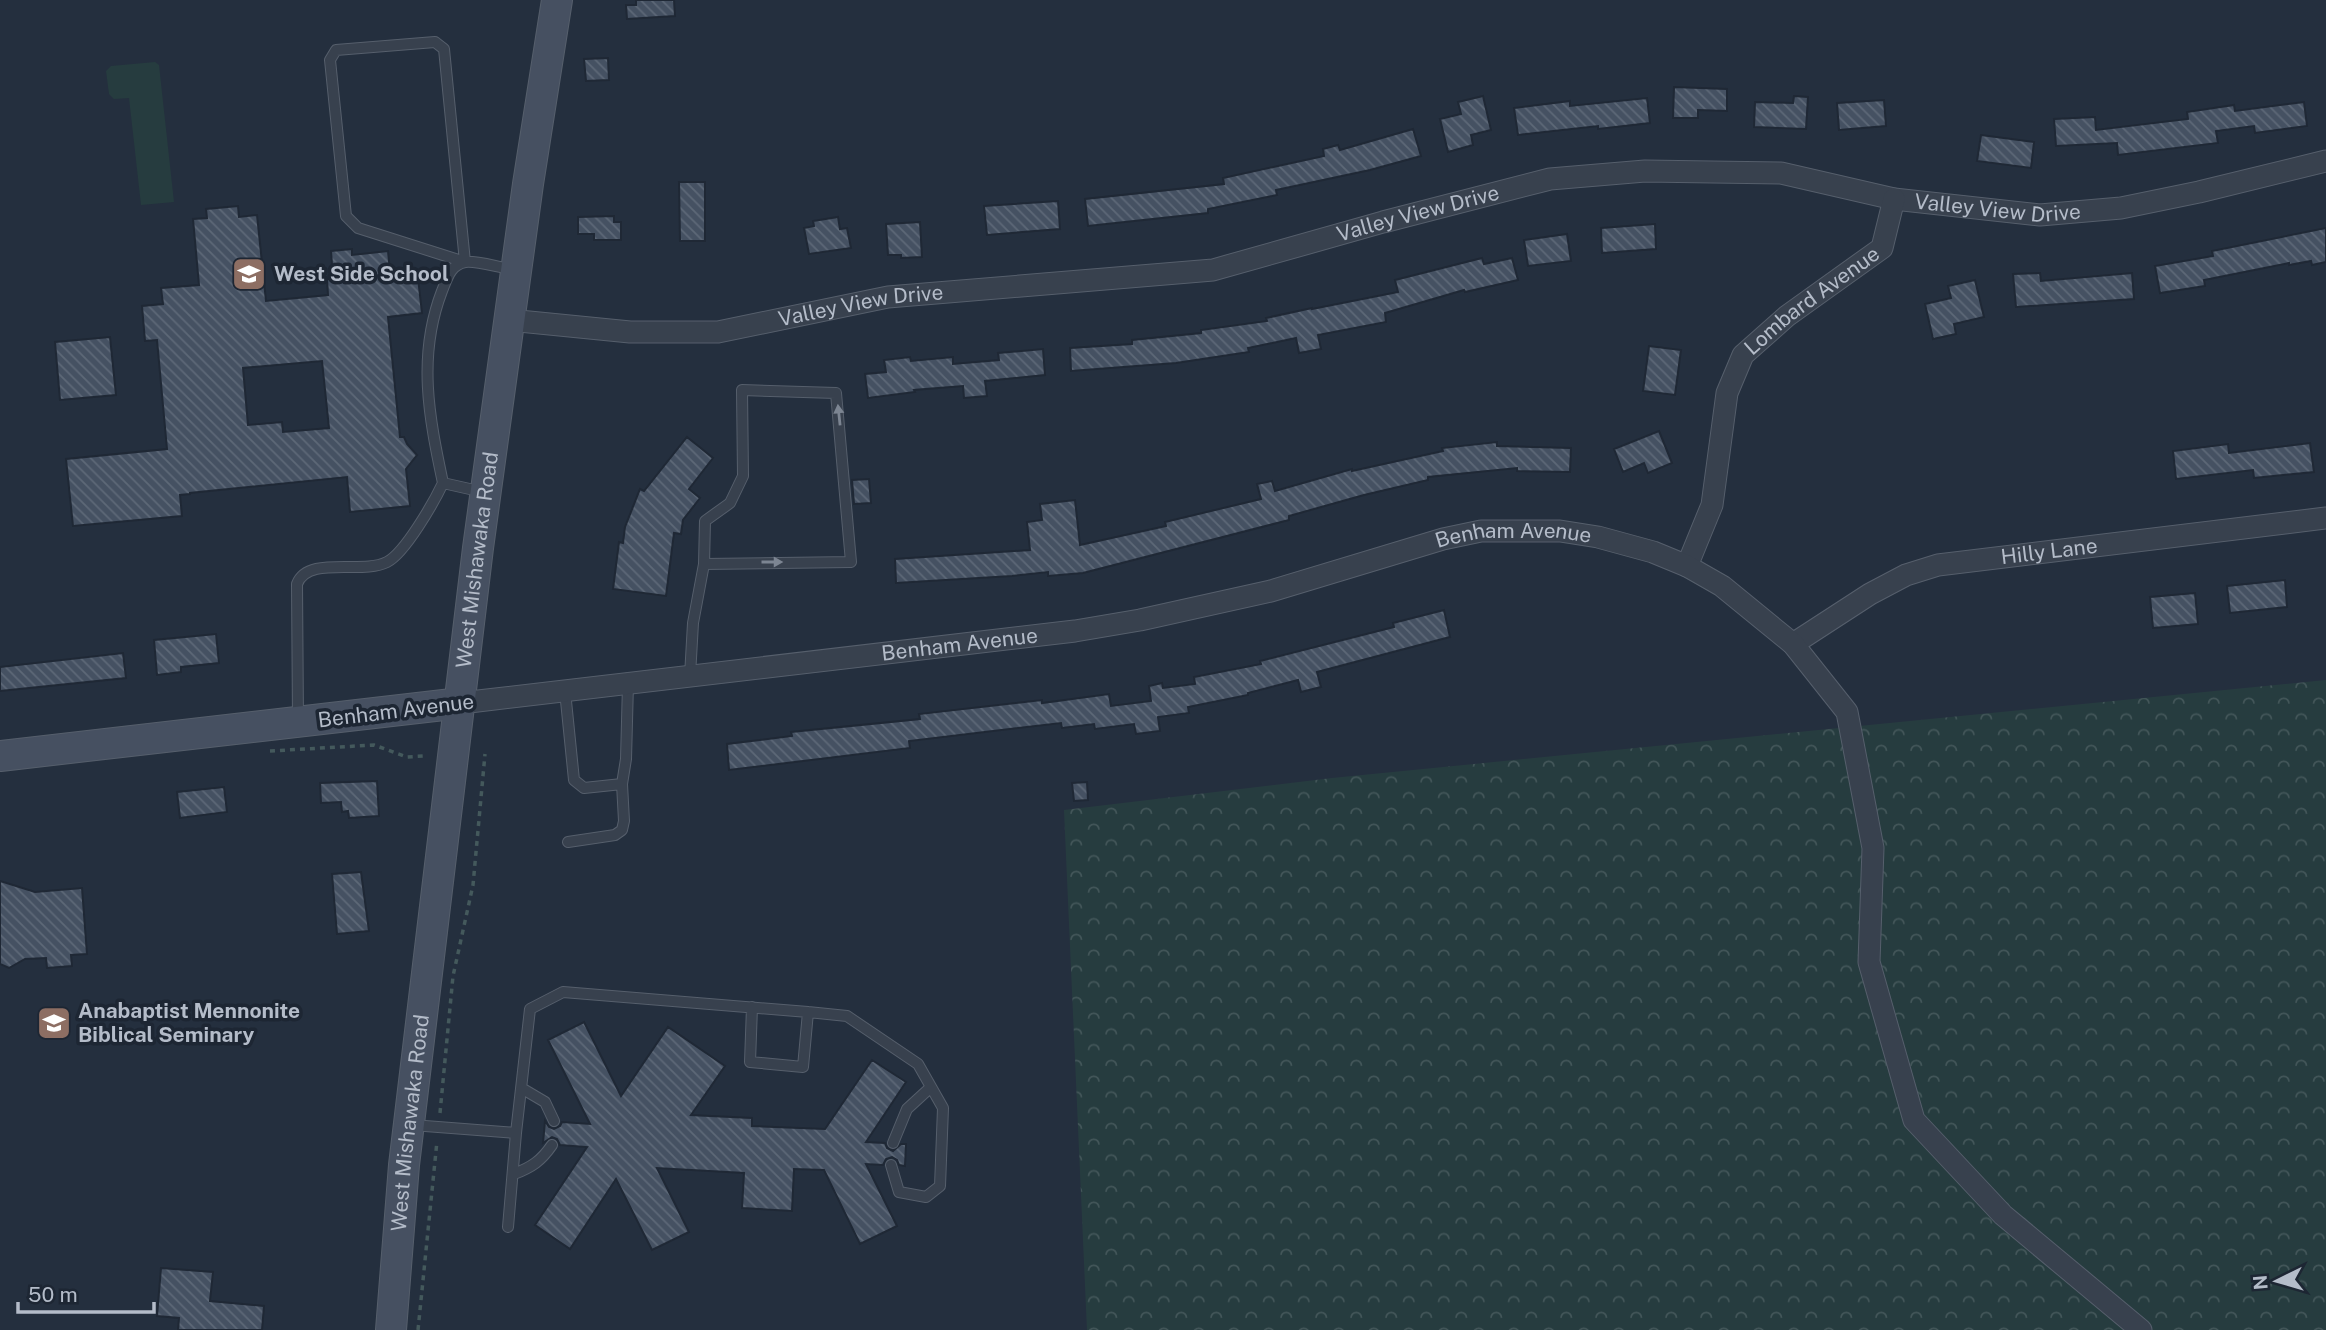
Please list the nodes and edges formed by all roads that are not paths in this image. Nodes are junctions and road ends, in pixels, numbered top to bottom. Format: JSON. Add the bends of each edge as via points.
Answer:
{"nodes":[{"id":1,"x":557,"y":0,"type":"edge"},
{"id":2,"x":2326,"y":161,"type":"edge"},
{"id":3,"x":1894,"y":199,"type":"junction"},
{"id":4,"x":465,"y":262,"type":"junction"},
{"id":5,"x":516,"y":270,"type":"junction"},
{"id":6,"x":509,"y":320,"type":"junction"},
{"id":7,"x":443,"y":483,"type":"junction"},
{"id":8,"x":485,"y":493,"type":"junction"},
{"id":9,"x":2326,"y":518,"type":"edge"},
{"id":10,"x":704,"y":564,"type":"junction"},
{"id":11,"x":1687,"y":566,"type":"junction"},
{"id":12,"x":1793,"y":644,"type":"junction"},
{"id":13,"x":690,"y":676,"type":"junction"},
{"id":14,"x":628,"y":684,"type":"junction"},
{"id":15,"x":565,"y":691,"type":"junction"},
{"id":16,"x":461,"y":704,"type":"junction"},
{"id":17,"x":298,"y":722,"type":"junction"},
{"id":18,"x":0,"y":756,"type":"edge"},
{"id":19,"x":622,"y":784,"type":"junction"},
{"id":20,"x":568,"y":842,"type":"dead end"},
{"id":21,"x":752,"y":1007,"type":"junction"},
{"id":22,"x":808,"y":1012,"type":"junction"},
{"id":23,"x":931,"y":1087,"type":"junction"},
{"id":24,"x":523,"y":1089,"type":"junction"},
{"id":25,"x":554,"y":1121,"type":"dead end"},
{"id":26,"x":424,"y":1126,"type":"junction"},
{"id":27,"x":516,"y":1133,"type":"junction"},
{"id":28,"x":893,"y":1143,"type":"dead end"},
{"id":29,"x":552,"y":1145,"type":"dead end"},
{"id":30,"x":891,"y":1165,"type":"dead end"},
{"id":31,"x":514,"y":1174,"type":"junction"},
{"id":32,"x":508,"y":1227,"type":"dead end"},
{"id":33,"x":391,"y":1330,"type":"edge"},
{"id":34,"x":2141,"y":1330,"type":"edge"}],
"edges":[{"from":1,"to":5,"type":"main road","name":"West Mishawaka Road"},
{"from":2,"to":3,"type":"street","name":"Valley View Drive","via":[[2121,208],[2040,215]]},
{"from":3,"to":6,"type":"street","name":"Valley View Drive","via":[[1781,173],[1645,171],[1550,179],[1213,270],[888,297],[718,332],[630,332]]},
{"from":3,"to":11,"type":"street","name":"Lombard Avenue","via":[[1882,248],[1787,316],[1743,355],[1727,393],[1712,505]]},
{"from":4,"to":4,"type":"lane","via":[[444,50],[435,42],[336,50],[330,60],[346,216],[358,228]]},
{"from":4,"to":5,"type":"lane"},
{"from":4,"to":7,"type":"lane","via":[[450,271],[432,316],[430,419]]},
{"from":5,"to":6,"type":"main road","name":"West Mishawaka Road"},
{"from":6,"to":8,"type":"main road","name":"West Mishawaka Road"},
{"from":7,"to":8,"type":"lane"},
{"from":7,"to":17,"type":"lane","via":[[411,537],[387,562],[312,569],[300,575]]},
{"from":8,"to":16,"type":"main road","name":"West Mishawaka Road"},
{"from":9,"to":12,"type":"street","name":"Hilly Lane","via":[[1938,565],[1870,594]]},
{"from":10,"to":10,"type":"lane","one_way":true,"via":[[852,562],[836,393],[742,390],[743,476],[730,503],[705,521]]},
{"from":10,"to":13,"type":"lane"},
{"from":11,"to":12,"type":"street","name":"Benham Avenue","via":[[1722,586]]},
{"from":11,"to":13,"type":"street","name":"Benham Avenue","via":[[1598,537],[1560,531],[1481,531],[1271,591],[1140,620]]},
{"from":12,"to":34,"type":"street","name":"Benham Avenue","via":[[1847,712],[1873,848],[1869,962],[1914,1120],[2003,1215]]},
{"from":13,"to":14,"type":"street","name":"Benham Avenue"},
{"from":14,"to":15,"type":"street","name":"Benham Avenue"},
{"from":14,"to":19,"type":"lane"},
{"from":15,"to":16,"type":"street","name":"Benham Avenue"},
{"from":15,"to":19,"type":"lane","via":[[574,780],[584,788]]},
{"from":16,"to":17,"type":"main road","name":"Benham Avenue"},
{"from":16,"to":26,"type":"main road","name":"West Mishawaka Road","via":[[429,951]]},
{"from":17,"to":18,"type":"main road","name":"Benham Avenue"},
{"from":19,"to":20,"type":"lane","via":[[622,830]]},
{"from":21,"to":22,"type":"lane"},
{"from":21,"to":22,"type":"lane","via":[[750,1062],[803,1067]]},
{"from":21,"to":24,"type":"lane","via":[[563,992],[530,1009]]},
{"from":22,"to":23,"type":"lane","via":[[847,1016],[918,1064]]},
{"from":23,"to":28,"type":"lane","via":[[907,1109]]},
{"from":23,"to":30,"type":"lane","via":[[943,1108],[940,1186],[926,1197],[899,1192]]},
{"from":24,"to":25,"type":"lane","via":[[545,1102]]},
{"from":24,"to":27,"type":"lane"},
{"from":26,"to":27,"type":"lane"},
{"from":26,"to":33,"type":"main road","name":"West Mishawaka Road"},
{"from":27,"to":31,"type":"lane"},
{"from":29,"to":31,"type":"lane","via":[[531,1168]]},
{"from":31,"to":32,"type":"lane"}]}
